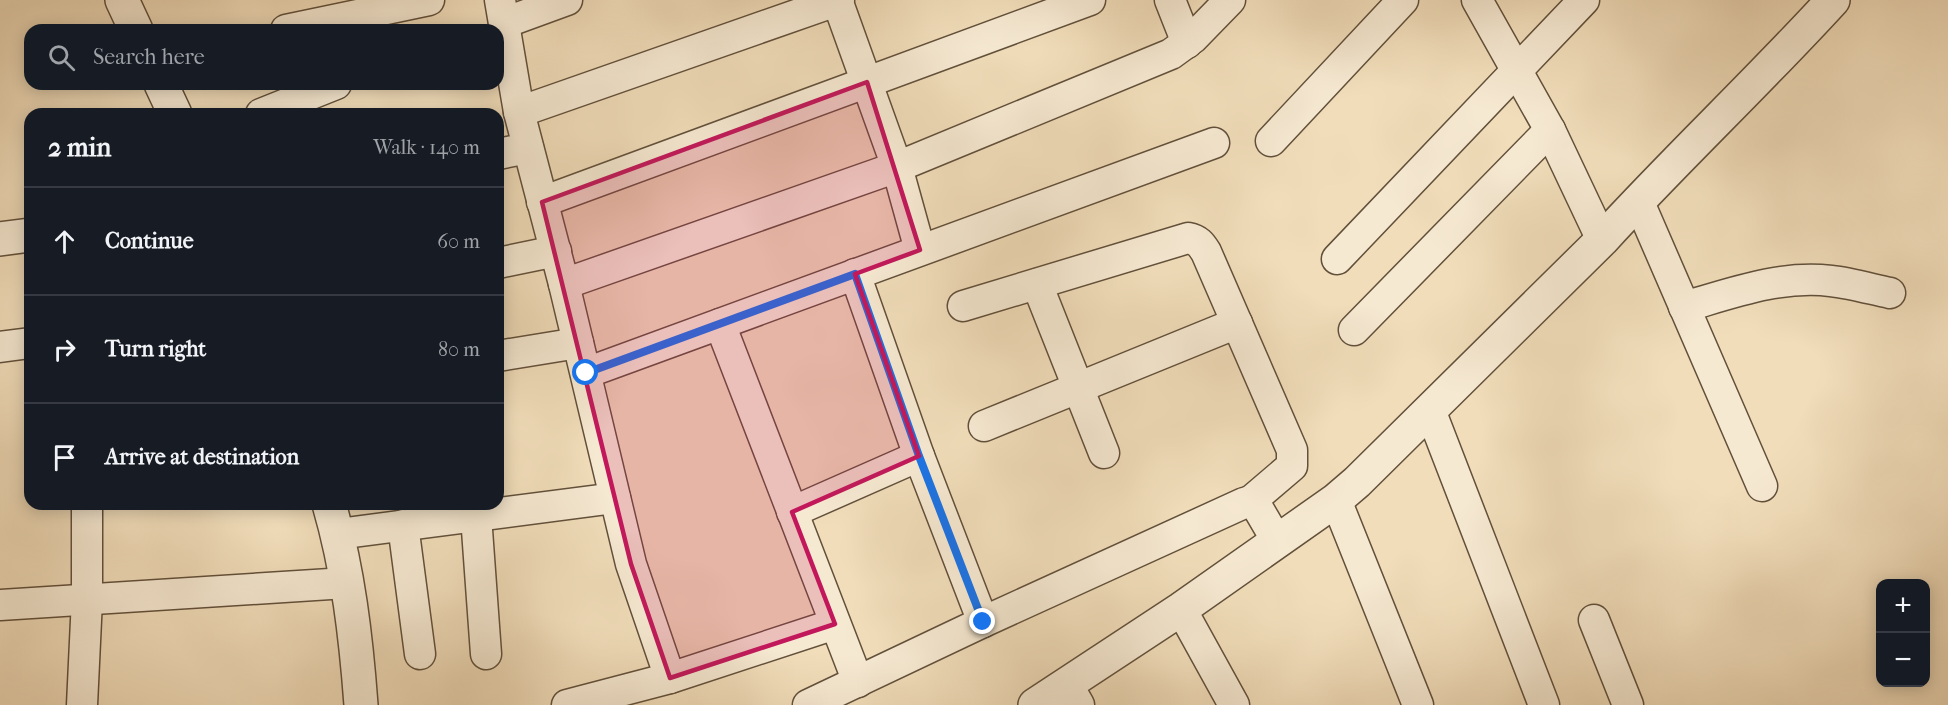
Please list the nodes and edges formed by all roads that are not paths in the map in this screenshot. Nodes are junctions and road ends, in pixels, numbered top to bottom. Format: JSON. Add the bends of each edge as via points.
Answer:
{"nodes":[{"id":1,"x":122,"y":0,"type":"edge"},
{"id":2,"x":429,"y":0,"type":"edge"},
{"id":3,"x":567,"y":0,"type":"edge"},
{"id":4,"x":838,"y":0,"type":"edge"},
{"id":5,"x":1090,"y":0,"type":"edge"},
{"id":6,"x":1170,"y":0,"type":"edge"},
{"id":7,"x":1230,"y":0,"type":"edge"},
{"id":8,"x":1404,"y":0,"type":"edge"},
{"id":9,"x":1477,"y":0,"type":"edge"},
{"id":10,"x":1584,"y":0,"type":"edge"},
{"id":11,"x":1833,"y":0,"type":"edge"},
{"id":12,"x":133,"y":24,"type":"edge"},
{"id":13,"x":315,"y":24,"type":"edge"},
{"id":14,"x":504,"y":31,"type":"edge"},
{"id":15,"x":504,"y":36,"type":"edge"},
{"id":16,"x":1186,"y":43,"type":"junction"},
{"id":17,"x":1517,"y":70,"type":"junction"},
{"id":18,"x":867,"y":82,"type":"junction"},
{"id":19,"x":164,"y":90,"type":"edge"},
{"id":20,"x":321,"y":90,"type":"edge"},
{"id":21,"x":172,"y":108,"type":"edge"},
{"id":22,"x":276,"y":108,"type":"edge"},
{"id":23,"x":519,"y":112,"type":"junction"},
{"id":24,"x":1550,"y":130,"type":"junction"},
{"id":25,"x":1271,"y":141,"type":"dead end"},
{"id":26,"x":1214,"y":143,"type":"dead end"},
{"id":27,"x":528,"y":148,"type":"junction"},
{"id":28,"x":504,"y":153,"type":"edge"},
{"id":29,"x":897,"y":167,"type":"junction"},
{"id":30,"x":1638,"y":200,"type":"junction"},
{"id":31,"x":542,"y":202,"type":"junction"},
{"id":32,"x":24,"y":236,"type":"edge"},
{"id":33,"x":0,"y":239,"type":"edge"},
{"id":34,"x":1602,"y":240,"type":"junction"},
{"id":35,"x":921,"y":250,"type":"junction"},
{"id":36,"x":556,"y":251,"type":"junction"},
{"id":37,"x":1337,"y":259,"type":"dead end"},
{"id":38,"x":504,"y":262,"type":"edge"},
{"id":39,"x":855,"y":274,"type":"junction"},
{"id":40,"x":564,"y":284,"type":"junction"},
{"id":41,"x":1037,"y":284,"type":"junction"},
{"id":42,"x":1890,"y":293,"type":"dead end"},
{"id":43,"x":963,"y":306,"type":"dead end"},
{"id":44,"x":1684,"y":307,"type":"junction"},
{"id":45,"x":1237,"y":323,"type":"junction"},
{"id":46,"x":720,"y":324,"type":"junction"},
{"id":47,"x":1354,"y":330,"type":"dead end"},
{"id":48,"x":578,"y":343,"type":"junction"},
{"id":49,"x":24,"y":344,"type":"edge"},
{"id":50,"x":0,"y":347,"type":"edge"},
{"id":51,"x":504,"y":355,"type":"edge"},
{"id":52,"x":586,"y":373,"type":"junction"},
{"id":53,"x":1079,"y":388,"type":"junction"},
{"id":54,"x":1430,"y":410,"type":"junction"},
{"id":55,"x":984,"y":426,"type":"dead end"},
{"id":56,"x":1104,"y":453,"type":"dead end"},
{"id":57,"x":919,"y":456,"type":"junction"},
{"id":58,"x":1762,"y":486,"type":"dead end"},
{"id":59,"x":615,"y":498,"type":"junction"},
{"id":60,"x":1336,"y":500,"type":"junction"},
{"id":61,"x":1251,"y":501,"type":"junction"},
{"id":62,"x":87,"y":510,"type":"edge"},
{"id":63,"x":792,"y":512,"type":"junction"},
{"id":64,"x":476,"y":516,"type":"junction"},
{"id":65,"x":334,"y":519,"type":"edge"},
{"id":66,"x":403,"y":525,"type":"junction"},
{"id":67,"x":1277,"y":541,"type":"junction"},
{"id":68,"x":346,"y":583,"type":"junction"},
{"id":69,"x":87,"y":599,"type":"junction"},
{"id":70,"x":0,"y":605,"type":"edge"},
{"id":71,"x":1181,"y":609,"type":"junction"},
{"id":72,"x":1594,"y":620,"type":"dead end"},
{"id":73,"x":983,"y":622,"type":"junction"},
{"id":74,"x":835,"y":624,"type":"junction"},
{"id":75,"x":420,"y":654,"type":"dead end"},
{"id":76,"x":486,"y":654,"type":"dead end"},
{"id":77,"x":670,"y":678,"type":"junction"},
{"id":78,"x":858,"y":682,"type":"junction"},
{"id":79,"x":1073,"y":695,"type":"edge"},
{"id":80,"x":82,"y":705,"type":"edge"},
{"id":81,"x":362,"y":705,"type":"edge"},
{"id":82,"x":567,"y":705,"type":"edge"},
{"id":83,"x":808,"y":705,"type":"edge"},
{"id":84,"x":1035,"y":705,"type":"edge"},
{"id":85,"x":1234,"y":705,"type":"edge"},
{"id":86,"x":1418,"y":705,"type":"edge"},
{"id":87,"x":1544,"y":705,"type":"edge"},
{"id":88,"x":1628,"y":705,"type":"edge"}],
"edges":[{"from":1,"to":12,"type":"street"},
{"from":2,"to":13,"type":"street"},
{"from":3,"to":14,"type":"street"},
{"from":4,"to":18,"type":"street"},
{"from":4,"to":23,"type":"street"},
{"from":5,"to":18,"type":"street"},
{"from":6,"to":16,"type":"street"},
{"from":7,"to":16,"type":"street"},
{"from":8,"to":25,"type":"street"},
{"from":9,"to":17,"type":"street"},
{"from":10,"to":17,"type":"street"},
{"from":11,"to":30,"type":"street"},
{"from":15,"to":23,"type":"street"},
{"from":16,"to":29,"type":"street","via":[[1171,54]]},
{"from":17,"to":24,"type":"street"},
{"from":17,"to":37,"type":"street"},
{"from":18,"to":29,"type":"street"},
{"from":18,"to":31,"type":"street"},
{"from":19,"to":21,"type":"street"},
{"from":20,"to":22,"type":"street"},
{"from":23,"to":27,"type":"street"},
{"from":24,"to":34,"type":"street"},
{"from":24,"to":47,"type":"street"},
{"from":26,"to":35,"type":"street"},
{"from":27,"to":28,"type":"street"},
{"from":27,"to":31,"type":"street"},
{"from":29,"to":35,"type":"street"},
{"from":29,"to":40,"type":"street"},
{"from":30,"to":34,"type":"street"},
{"from":30,"to":44,"type":"street"},
{"from":31,"to":36,"type":"street"},
{"from":32,"to":33,"type":"street"},
{"from":34,"to":54,"type":"street"},
{"from":35,"to":39,"type":"street"},
{"from":36,"to":38,"type":"street"},
{"from":36,"to":40,"type":"street"},
{"from":39,"to":46,"type":"street"},
{"from":39,"to":57,"type":"street"},
{"from":40,"to":48,"type":"street"},
{"from":41,"to":43,"type":"street"},
{"from":41,"to":45,"type":"street","via":[[1188,238],[1196,239],[1206,252]]},
{"from":41,"to":53,"type":"street"},
{"from":42,"to":44,"type":"street","via":[[1806,280],[1751,287]]},
{"from":44,"to":58,"type":"street"},
{"from":45,"to":53,"type":"street"},
{"from":45,"to":61,"type":"street","via":[[1294,459],[1292,466]]},
{"from":46,"to":52,"type":"street"},
{"from":46,"to":63,"type":"street"},
{"from":48,"to":51,"type":"street"},
{"from":48,"to":52,"type":"street"},
{"from":49,"to":50,"type":"street"},
{"from":52,"to":59,"type":"street"},
{"from":53,"to":55,"type":"street"},
{"from":53,"to":56,"type":"street"},
{"from":54,"to":60,"type":"street"},
{"from":54,"to":87,"type":"street"},
{"from":57,"to":63,"type":"street"},
{"from":57,"to":73,"type":"street"},
{"from":59,"to":64,"type":"street"},
{"from":59,"to":77,"type":"street","via":[[631,564]]},
{"from":60,"to":67,"type":"street"},
{"from":60,"to":86,"type":"street"},
{"from":61,"to":67,"type":"street"},
{"from":61,"to":73,"type":"street"},
{"from":62,"to":69,"type":"street"},
{"from":63,"to":74,"type":"street"},
{"from":64,"to":66,"type":"street"},
{"from":64,"to":76,"type":"street"},
{"from":65,"to":66,"type":"street"},
{"from":65,"to":68,"type":"street"},
{"from":66,"to":75,"type":"street"},
{"from":67,"to":71,"type":"street"},
{"from":68,"to":69,"type":"street"},
{"from":68,"to":81,"type":"street"},
{"from":69,"to":70,"type":"street"},
{"from":69,"to":80,"type":"street"},
{"from":71,"to":79,"type":"street"},
{"from":71,"to":85,"type":"street"},
{"from":72,"to":88,"type":"street"},
{"from":73,"to":78,"type":"street"},
{"from":74,"to":77,"type":"street"},
{"from":74,"to":78,"type":"street"},
{"from":77,"to":82,"type":"street"},
{"from":78,"to":83,"type":"street"},
{"from":79,"to":84,"type":"street"}]}
